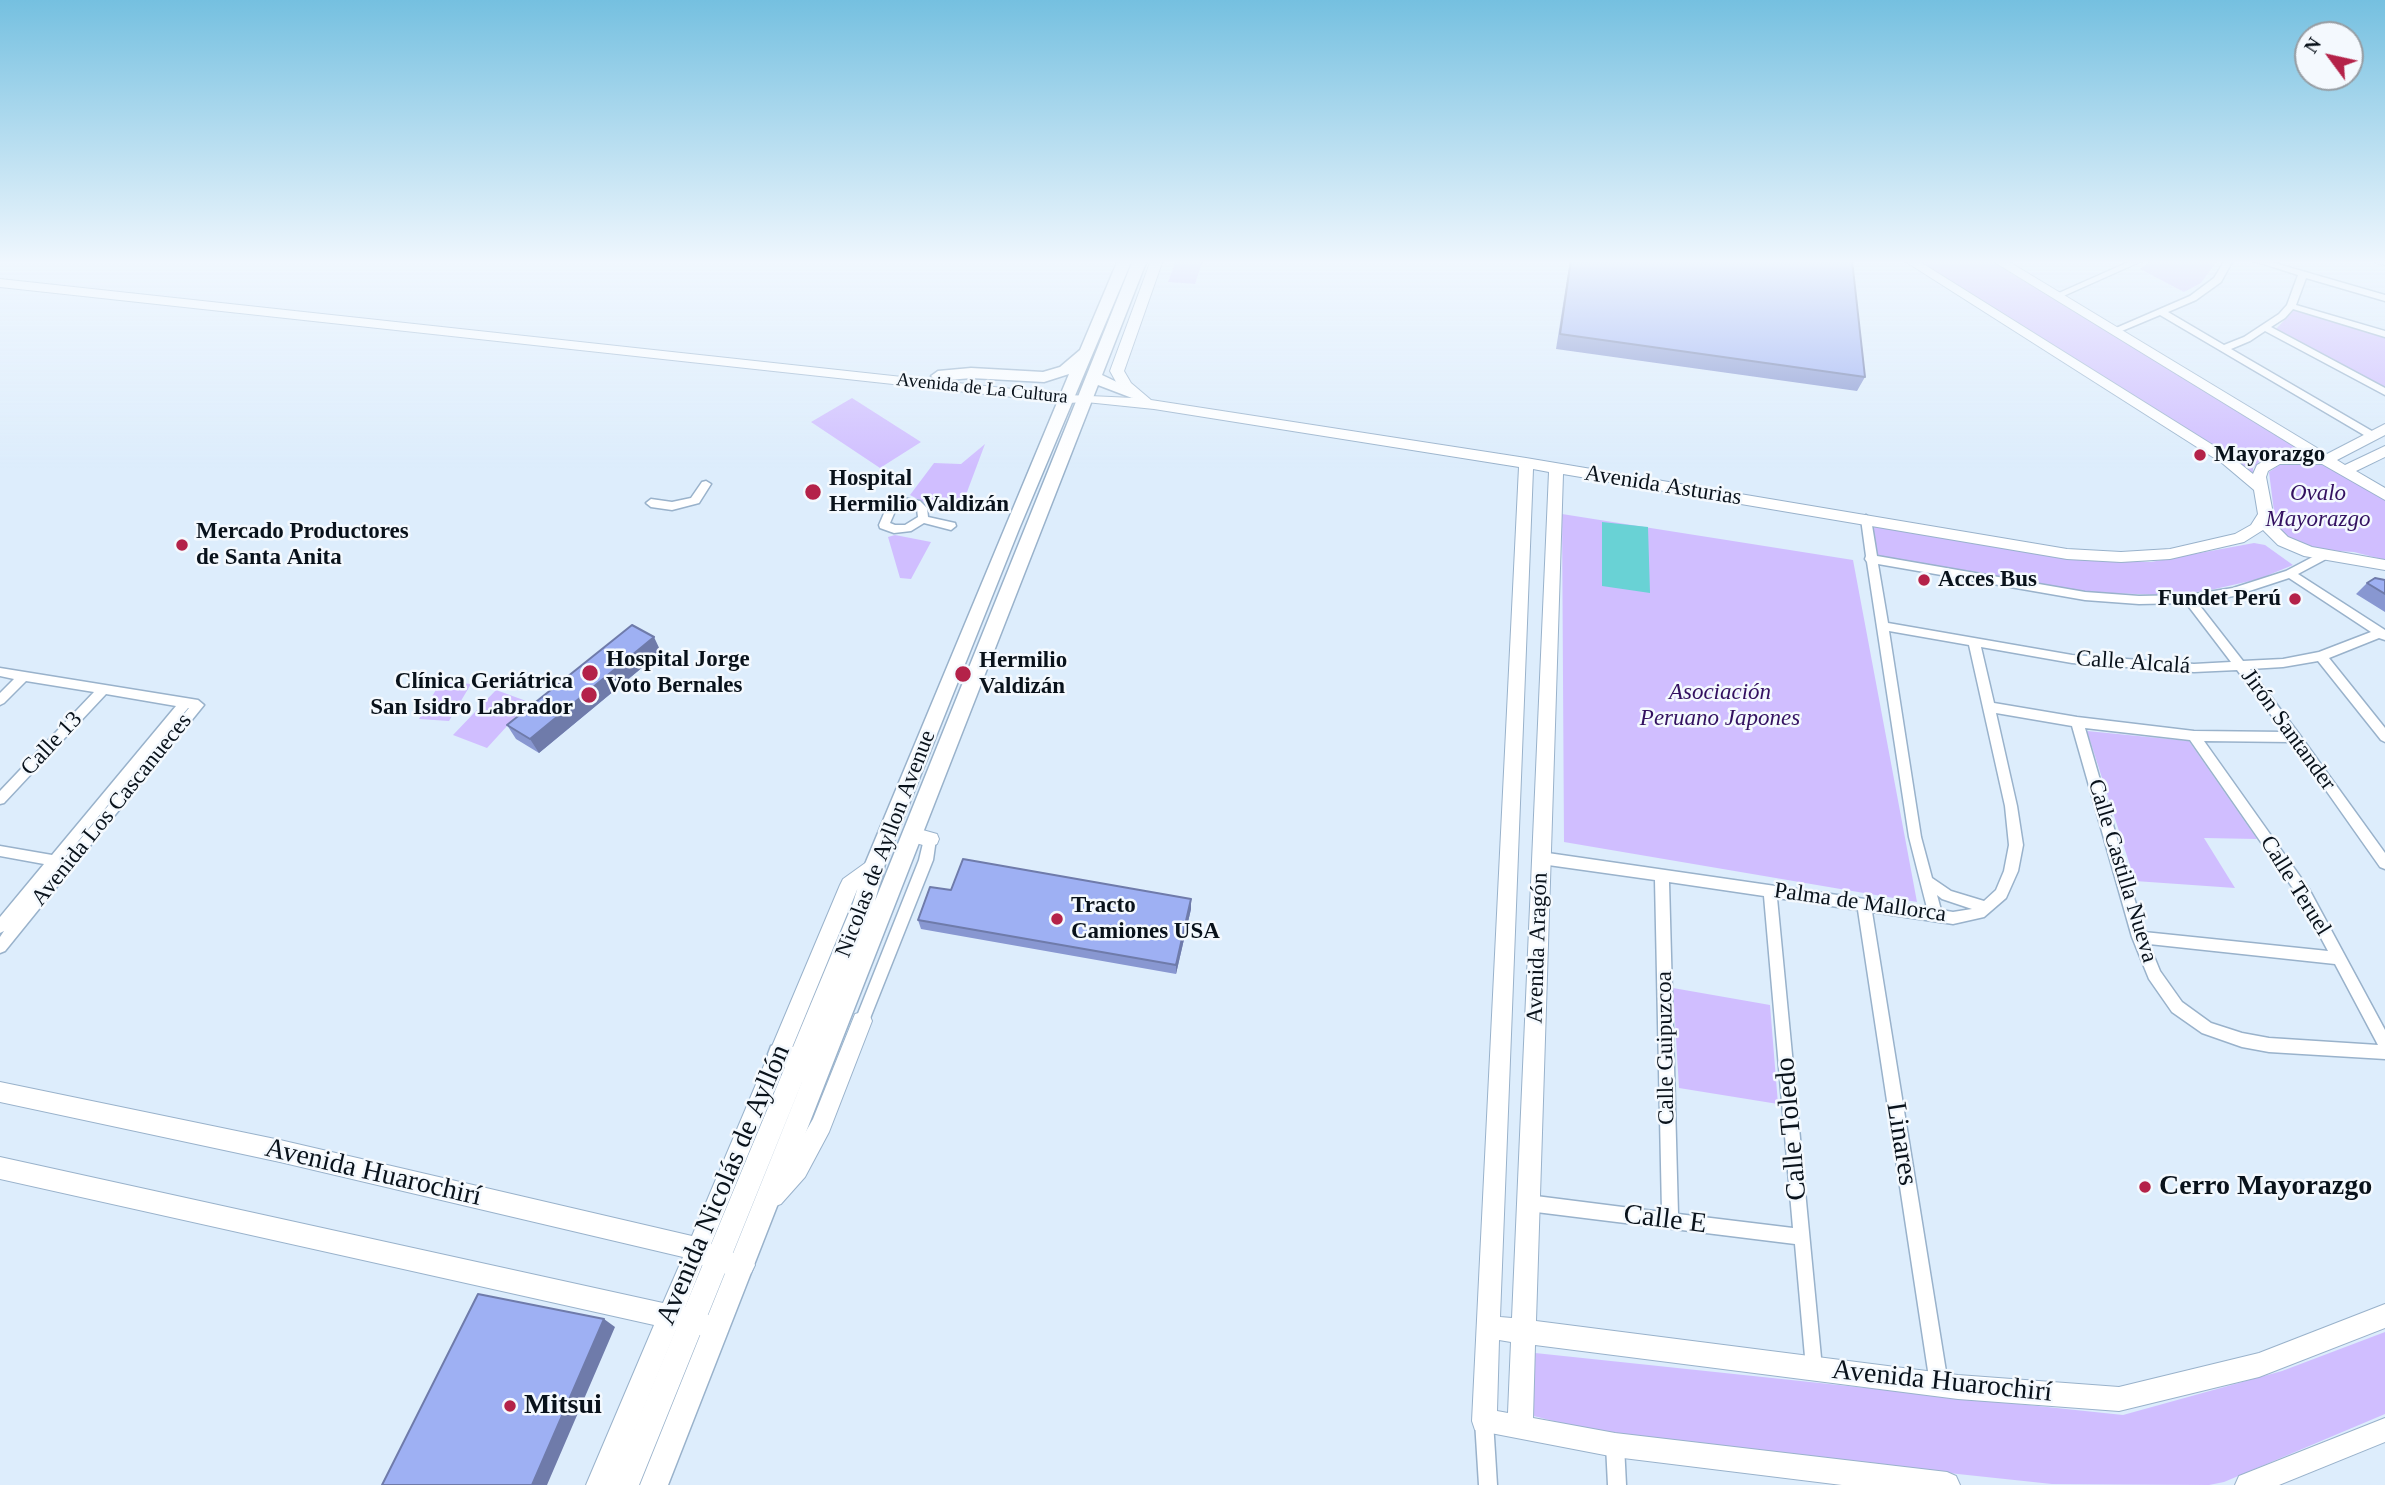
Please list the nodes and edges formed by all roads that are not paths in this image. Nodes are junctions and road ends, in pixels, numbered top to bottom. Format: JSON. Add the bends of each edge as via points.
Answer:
{"nodes":[{"id":1,"x":463,"y":329,"type":"edge"},
{"id":2,"x":495,"y":329,"type":"edge"},
{"id":3,"x":1097,"y":329,"type":"edge"},
{"id":4,"x":1112,"y":329,"type":"edge"},
{"id":5,"x":1130,"y":329,"type":"edge"},
{"id":6,"x":2019,"y":329,"type":"edge"},
{"id":7,"x":2111,"y":329,"type":"edge"},
{"id":8,"x":2118,"y":329,"type":"edge"},
{"id":9,"x":2192,"y":329,"type":"edge"},
{"id":10,"x":2263,"y":329,"type":"edge"},
{"id":11,"x":2268,"y":329,"type":"edge"},
{"id":12,"x":2114,"y":331,"type":"junction"},
{"id":13,"x":1090,"y":347,"type":"junction"},
{"id":14,"x":2224,"y":348,"type":"junction"},
{"id":15,"x":730,"y":356,"type":"junction"},
{"id":16,"x":938,"y":376,"type":"junction"},
{"id":17,"x":1093,"y":377,"type":"junction"},
{"id":18,"x":1132,"y":393,"type":"junction"},
{"id":19,"x":2385,"y":393,"type":"edge"},
{"id":20,"x":1075,"y":396,"type":"junction"},
{"id":21,"x":1154,"y":405,"type":"junction"},
{"id":22,"x":2379,"y":432,"type":"edge"},
{"id":23,"x":2385,"y":451,"type":"edge"},
{"id":24,"x":2326,"y":459,"type":"junction"},
{"id":25,"x":1527,"y":463,"type":"junction"},
{"id":26,"x":1556,"y":468,"type":"junction"},
{"id":27,"x":2344,"y":471,"type":"junction"},
{"id":28,"x":706,"y":484,"type":"dead end"},
{"id":29,"x":2261,"y":488,"type":"junction"},
{"id":30,"x":2385,"y":495,"type":"edge"},
{"id":31,"x":651,"y":503,"type":"dead end"},
{"id":32,"x":2265,"y":516,"type":"junction"},
{"id":33,"x":923,"y":519,"type":"dead end"},
{"id":34,"x":1866,"y":519,"type":"junction"},
{"id":35,"x":951,"y":526,"type":"dead end"},
{"id":36,"x":2239,"y":538,"type":"junction"},
{"id":37,"x":2294,"y":547,"type":"junction"},
{"id":38,"x":2324,"y":555,"type":"junction"},
{"id":39,"x":1870,"y":559,"type":"junction"},
{"id":40,"x":2383,"y":565,"type":"edge"},
{"id":41,"x":2290,"y":574,"type":"junction"},
{"id":42,"x":2189,"y":599,"type":"junction"},
{"id":43,"x":1882,"y":626,"type":"junction"},
{"id":44,"x":2383,"y":634,"type":"edge"},
{"id":45,"x":1974,"y":644,"type":"junction"},
{"id":46,"x":2321,"y":656,"type":"junction"},
{"id":47,"x":2242,"y":666,"type":"junction"},
{"id":48,"x":0,"y":672,"type":"edge"},
{"id":49,"x":24,"y":676,"type":"junction"},
{"id":50,"x":103,"y":689,"type":"junction"},
{"id":51,"x":0,"y":700,"type":"edge"},
{"id":52,"x":1987,"y":707,"type":"junction"},
{"id":53,"x":2077,"y":722,"type":"junction"},
{"id":54,"x":2194,"y":736,"type":"junction"},
{"id":55,"x":2295,"y":737,"type":"junction"},
{"id":56,"x":2385,"y":737,"type":"edge"},
{"id":57,"x":116,"y":795,"type":"junction"},
{"id":58,"x":0,"y":800,"type":"edge"},
{"id":59,"x":921,"y":837,"type":"junction"},
{"id":60,"x":2380,"y":849,"type":"edge"},
{"id":61,"x":0,"y":851,"type":"edge"},
{"id":62,"x":1541,"y":858,"type":"junction"},
{"id":63,"x":55,"y":861,"type":"junction"},
{"id":64,"x":2385,"y":863,"type":"edge"},
{"id":65,"x":875,"y":864,"type":"junction"},
{"id":66,"x":1662,"y":875,"type":"junction"},
{"id":67,"x":1926,"y":881,"type":"junction"},
{"id":68,"x":1770,"y":890,"type":"junction"},
{"id":69,"x":1864,"y":905,"type":"junction"},
{"id":70,"x":1985,"y":907,"type":"junction"},
{"id":71,"x":1935,"y":915,"type":"junction"},
{"id":72,"x":0,"y":927,"type":"edge"},
{"id":73,"x":2139,"y":937,"type":"junction"},
{"id":74,"x":0,"y":947,"type":"edge"},
{"id":75,"x":2339,"y":958,"type":"junction"},
{"id":76,"x":862,"y":1021,"type":"joint"},
{"id":77,"x":2385,"y":1044,"type":"edge"},
{"id":78,"x":2385,"y":1052,"type":"edge"},
{"id":79,"x":800,"y":1060,"type":"junction"},
{"id":80,"x":0,"y":1092,"type":"edge"},
{"id":81,"x":0,"y":1168,"type":"edge"},
{"id":82,"x":768,"y":1201,"type":"junction"},
{"id":83,"x":1528,"y":1203,"type":"junction"},
{"id":84,"x":1670,"y":1220,"type":"junction"},
{"id":85,"x":1801,"y":1237,"type":"junction"},
{"id":86,"x":707,"y":1255,"type":"junction"},
{"id":87,"x":743,"y":1265,"type":"junction"},
{"id":88,"x":2385,"y":1316,"type":"edge"},
{"id":89,"x":670,"y":1317,"type":"junction"},
{"id":90,"x":694,"y":1322,"type":"junction"},
{"id":91,"x":718,"y":1327,"type":"junction"},
{"id":92,"x":1488,"y":1327,"type":"junction"},
{"id":93,"x":1523,"y":1332,"type":"junction"},
{"id":94,"x":1814,"y":1368,"type":"junction"},
{"id":95,"x":1939,"y":1384,"type":"junction"},
{"id":96,"x":1484,"y":1421,"type":"junction"},
{"id":97,"x":1520,"y":1427,"type":"junction"},
{"id":98,"x":2385,"y":1430,"type":"edge"},
{"id":99,"x":1615,"y":1445,"type":"junction"},
{"id":100,"x":599,"y":1485,"type":"edge"},
{"id":101,"x":625,"y":1485,"type":"edge"},
{"id":102,"x":654,"y":1485,"type":"edge"},
{"id":103,"x":1488,"y":1485,"type":"edge"},
{"id":104,"x":1618,"y":1485,"type":"edge"},
{"id":105,"x":1947,"y":1485,"type":"edge"},
{"id":106,"x":2248,"y":1485,"type":"edge"}],
"edges":[{"from":1,"to":15,"type":"main road","name":"Avenida de La Cultura"},
{"from":2,"to":15,"type":"main road","name":"Avenida de La Cultura"},
{"from":3,"to":13,"type":"main road","name":"Nicolas de Ayllon Avenue"},
{"from":4,"to":17,"type":"main road","name":"Nicolas de Ayllon Avenue"},
{"from":5,"to":18,"type":"main road","via":[[1119,359],[1120,379]]},
{"from":6,"to":29,"type":"main road","via":[[2227,460]]},
{"from":7,"to":12,"type":"main road"},
{"from":8,"to":12,"type":"street"},
{"from":9,"to":14,"type":"street"},
{"from":10,"to":14,"type":"street"},
{"from":11,"to":19,"type":"street"},
{"from":12,"to":24,"type":"main road"},
{"from":13,"to":16,"type":"main road","via":[[1065,370],[1044,377]]},
{"from":13,"to":20,"type":"main road","name":"Nicolas de Ayllon Avenue"},
{"from":14,"to":22,"type":"street"},
{"from":15,"to":16,"type":"main road","name":"Avenida de La Cultura"},
{"from":15,"to":20,"type":"main road","name":"Avenida de La Cultura"},
{"from":16,"to":20,"type":"main road","name":"Avenida de La Cultura"},
{"from":17,"to":18,"type":"main road"},
{"from":17,"to":20,"type":"main road","name":"Nicolas de Ayllon Avenue"},
{"from":18,"to":21,"type":"main road"},
{"from":20,"to":21,"type":"main road","name":"Avenida Asturias"},
{"from":20,"to":59,"type":"main road","name":"Nicolas de Ayllon Avenue"},
{"from":20,"to":65,"type":"main road","name":"Nicolas de Ayllon Avenue","via":[[1011,529]]},
{"from":21,"to":25,"type":"main road","name":"Avenida Asturias"},
{"from":22,"to":24,"type":"main road"},
{"from":23,"to":27,"type":"main road"},
{"from":24,"to":27,"type":"main road"},
{"from":24,"to":29,"type":"main road","via":[[2291,457],[2268,463],[2259,477]]},
{"from":25,"to":26,"type":"main road","name":"Avenida Asturias"},
{"from":25,"to":92,"type":"main road","name":"Avenida Aragón"},
{"from":26,"to":34,"type":"main road","name":"Avenida Asturias"},
{"from":26,"to":62,"type":"main road","name":"Avenida Aragón"},
{"from":27,"to":30,"type":"main road"},
{"from":28,"to":31,"type":"street","via":[[695,501],[673,506]]},
{"from":29,"to":32,"type":"main road"},
{"from":32,"to":36,"type":"main road","name":"Avenida Asturias","via":[[2256,529]]},
{"from":32,"to":37,"type":"main road","via":[[2274,534]]},
{"from":33,"to":35,"type":"street"},
{"from":34,"to":36,"type":"main road","name":"Avenida Asturias","via":[[2067,554],[2121,558],[2171,554]]},
{"from":34,"to":39,"type":"street"},
{"from":36,"to":37,"type":"main road","name":"Avenida Asturias"},
{"from":37,"to":38,"type":"main road","name":"Avenida Asturias"},
{"from":38,"to":40,"type":"main road","name":"Avenida Asturias"},
{"from":38,"to":41,"type":"street"},
{"from":39,"to":42,"type":"street","via":[[2084,596]]},
{"from":39,"to":43,"type":"street"},
{"from":41,"to":42,"type":"street","via":[[2234,592]]},
{"from":41,"to":44,"type":"street"},
{"from":42,"to":47,"type":"street","name":"Jirón Santander"},
{"from":43,"to":45,"type":"street","name":"Calle Alcalá"},
{"from":43,"to":67,"type":"street"},
{"from":44,"to":46,"type":"street","name":"Calle Alcalá"},
{"from":45,"to":47,"type":"street","name":"Calle Alcalá","via":[[2135,666]]},
{"from":45,"to":52,"type":"street"},
{"from":46,"to":47,"type":"street","name":"Calle Alcalá"},
{"from":46,"to":56,"type":"street"},
{"from":47,"to":55,"type":"street","name":"Jirón Santander"},
{"from":48,"to":49,"type":"street"},
{"from":49,"to":50,"type":"street"},
{"from":49,"to":51,"type":"street"},
{"from":50,"to":57,"type":"street","name":"Avenida Los Cascanueces","via":[[191,704]]},
{"from":50,"to":58,"type":"street","name":"Calle 13"},
{"from":52,"to":53,"type":"street"},
{"from":52,"to":70,"type":"street","via":[[2016,845],[2001,894]]},
{"from":53,"to":54,"type":"street"},
{"from":53,"to":73,"type":"street","name":"Calle Castilla Nueva"},
{"from":54,"to":55,"type":"street"},
{"from":54,"to":75,"type":"street","name":"Calle Teruel","via":[[2304,893]]},
{"from":55,"to":60,"type":"street","name":"Jirón Santander"},
{"from":57,"to":63,"type":"street","name":"Avenida Los Cascanueces"},
{"from":57,"to":74,"type":"street","name":"Avenida Los Cascanueces"},
{"from":59,"to":76,"type":"street","name":"Nicolas de Ayllon Avenue","via":[[926,860]]},
{"from":59,"to":79,"type":"main road","name":"Nicolas de Ayllon Avenue"},
{"from":60,"to":64,"type":"street","name":"Jirón Santander"},
{"from":61,"to":63,"type":"street"},
{"from":62,"to":66,"type":"street","name":"Palma de Mallorca"},
{"from":62,"to":83,"type":"main road","name":"Avenida Aragón"},
{"from":63,"to":72,"type":"street","name":"Avenida Los Cascanueces"},
{"from":65,"to":79,"type":"main road","name":"Nicolas de Ayllon Avenue","via":[[864,903]]},
{"from":65,"to":79,"type":"main road","name":"Avenida Nicolás de Ayllón","via":[[850,885]]},
{"from":66,"to":68,"type":"street","name":"Palma de Mallorca"},
{"from":66,"to":84,"type":"street","name":"Calle Guipuzcoa"},
{"from":67,"to":70,"type":"street","via":[[1947,895]]},
{"from":67,"to":71,"type":"street"},
{"from":68,"to":69,"type":"street","name":"Palma de Mallorca"},
{"from":68,"to":85,"type":"street","name":"Calle Toledo"},
{"from":69,"to":71,"type":"street","name":"Palma de Mallorca"},
{"from":69,"to":95,"type":"street","name":"Linares"},
{"from":70,"to":71,"type":"street","name":"Palma de Mallorca","via":[[1979,913],[1953,918]]},
{"from":73,"to":75,"type":"street"},
{"from":73,"to":78,"type":"street","name":"Calle Castilla Nueva","via":[[2154,975],[2177,1007],[2207,1028],[2269,1045]]},
{"from":75,"to":77,"type":"street","name":"Calle Teruel"},
{"from":76,"to":82,"type":"main road","name":"Nicolas de Ayllon Avenue","via":[[821,1125],[797,1169]]},
{"from":79,"to":82,"type":"main road","name":"Nicolas de Ayllon Avenue"},
{"from":79,"to":86,"type":"main road","name":"Nicolas de Ayllon Avenue"},
{"from":80,"to":86,"type":"main road","name":"Avenida Huarochirí","via":[[280,1151]]},
{"from":81,"to":89,"type":"main road"},
{"from":82,"to":87,"type":"main road","name":"Nicolas de Ayllon Avenue"},
{"from":83,"to":84,"type":"street","name":"Calle E"},
{"from":83,"to":93,"type":"main road","name":"Avenida Aragón"},
{"from":84,"to":85,"type":"street","name":"Calle E"},
{"from":85,"to":94,"type":"street","name":"Calle Toledo"},
{"from":86,"to":87,"type":"main road","name":"Avenida Huarochirí"},
{"from":86,"to":89,"type":"main road","name":"Avenida Nicolás de Ayllón"},
{"from":86,"to":90,"type":"main road","name":"Nicolas de Ayllon Avenue"},
{"from":87,"to":91,"type":"main road","name":"Nicolas de Ayllon Avenue"},
{"from":88,"to":95,"type":"main road","name":"Avenida Huarochirí","via":[[2259,1365],[2133,1398]]},
{"from":89,"to":90,"type":"main road"},
{"from":89,"to":100,"type":"main road","name":"Avenida Nicolás de Ayllón"},
{"from":90,"to":91,"type":"main road"},
{"from":90,"to":101,"type":"main road","name":"Nicolas de Ayllon Avenue"},
{"from":91,"to":102,"type":"main road","name":"Nicolas de Ayllon Avenue"},
{"from":92,"to":93,"type":"main road","name":"Avenida Huarochirí"},
{"from":92,"to":96,"type":"main road","name":"Avenida Aragón"},
{"from":93,"to":94,"type":"main road","name":"Avenida Huarochirí"},
{"from":93,"to":97,"type":"main road","name":"Avenida Aragón"},
{"from":94,"to":95,"type":"main road","name":"Avenida Huarochirí"},
{"from":96,"to":97,"type":"main road"},
{"from":96,"to":103,"type":"street"},
{"from":97,"to":99,"type":"main road"},
{"from":98,"to":106,"type":"main road"},
{"from":99,"to":104,"type":"street"},
{"from":99,"to":105,"type":"main road"}]}
